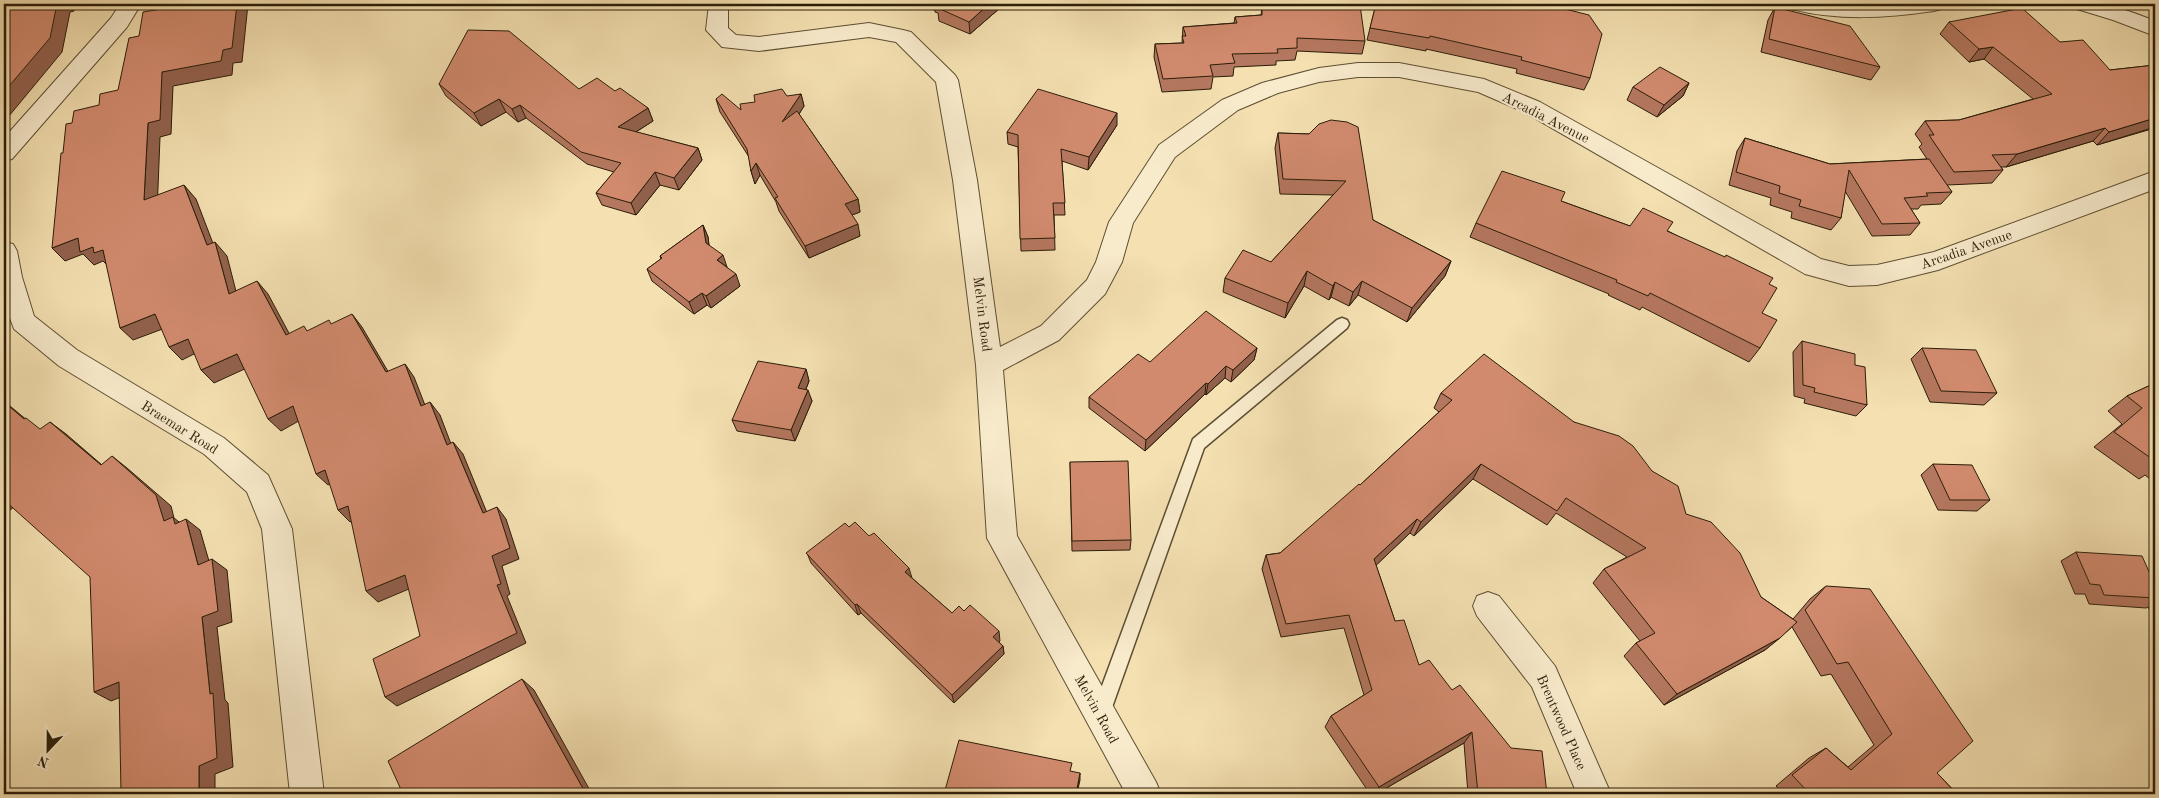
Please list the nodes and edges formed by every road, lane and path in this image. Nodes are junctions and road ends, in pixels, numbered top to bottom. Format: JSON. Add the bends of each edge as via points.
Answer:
{"nodes":[{"id":1,"x":130,"y":4,"type":"edge"},
{"id":2,"x":721,"y":4,"type":"edge"},
{"id":3,"x":1798,"y":4,"type":"edge"},
{"id":4,"x":1934,"y":4,"type":"edge"},
{"id":5,"x":2084,"y":4,"type":"edge"},
{"id":6,"x":2155,"y":29,"type":"edge"},
{"id":7,"x":4,"y":153,"type":"edge"},
{"id":8,"x":2155,"y":180,"type":"edge"},
{"id":9,"x":4,"y":251,"type":"edge"},
{"id":10,"x":1342,"y":324,"type":"dead end"},
{"id":11,"x":989,"y":365,"type":"junction"},
{"id":12,"x":1488,"y":606,"type":"dead end"},
{"id":13,"x":1100,"y":715,"type":"junction"},
{"id":14,"x":307,"y":794,"type":"edge"},
{"id":15,"x":1144,"y":794,"type":"edge"},
{"id":16,"x":1594,"y":794,"type":"edge"}],
"edges":[{"from":1,"to":7,"type":"street","via":[[119,22]]},
{"from":2,"to":11,"type":"street","name":"Melvin Road","via":[[718,6],[717,30],[730,42],[759,44],[869,30],[903,38],[947,80],[965,180]]},
{"from":3,"to":4,"type":"street","via":[[1851,11],[1902,10]]},
{"from":5,"to":6,"type":"street"},
{"from":8,"to":11,"type":"street","name":"Arcadia Avenue","via":[[1938,262],[1877,275],[1849,276],[1814,267],[1532,107],[1484,86],[1399,70],[1358,70],[1319,75],[1270,88],[1230,105],[1166,151],[1121,222],[1109,262],[1096,288],[1050,333]]},
{"from":9,"to":14,"type":"street","name":"Braemar Road","via":[[8,277],[23,322],[68,358],[214,446],[258,484],[277,529]]},
{"from":10,"to":13,"type":"lane","via":[[1198,444]]},
{"from":11,"to":13,"type":"street","name":"Melvin Road","via":[[1002,538]]},
{"from":12,"to":16,"type":"street","name":"Brentwood Place","via":[[1544,677]]},
{"from":13,"to":15,"type":"street","name":"Melvin Road"}]}
